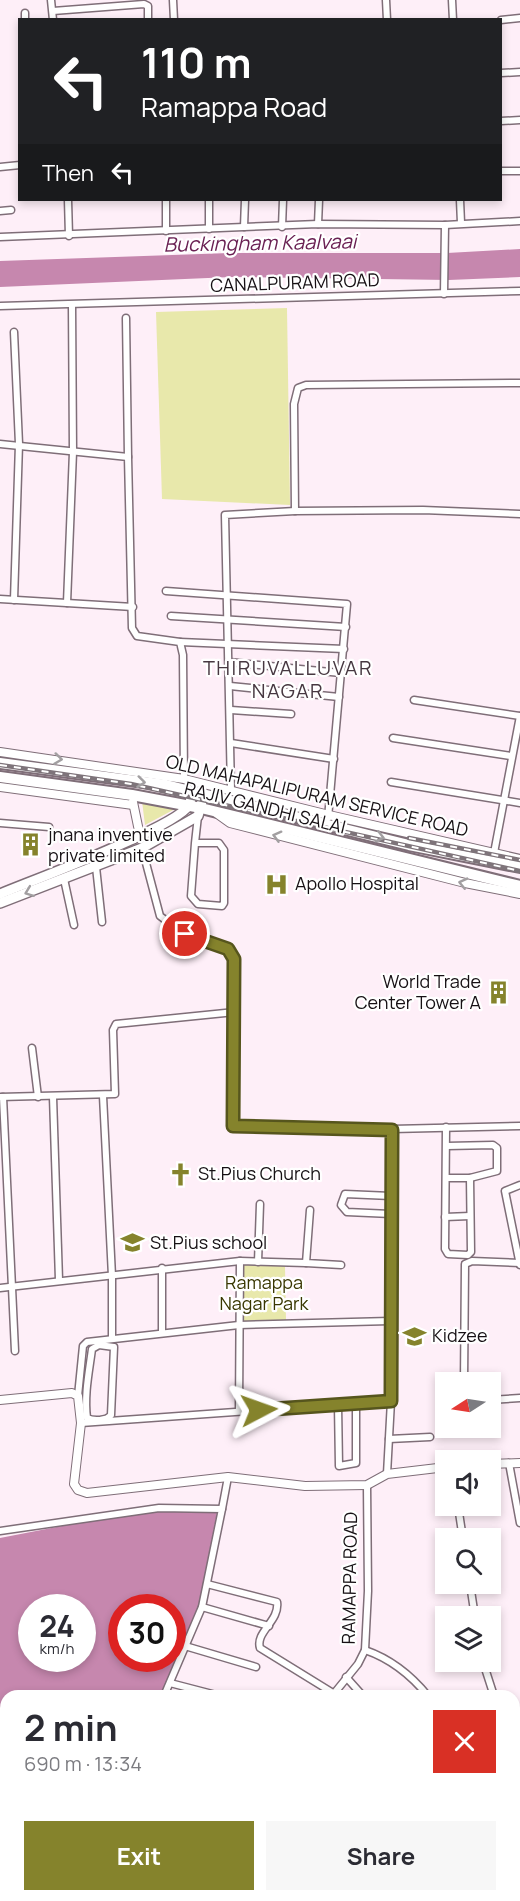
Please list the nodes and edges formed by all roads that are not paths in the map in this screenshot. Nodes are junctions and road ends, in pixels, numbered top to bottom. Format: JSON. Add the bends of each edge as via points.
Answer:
{"nodes":[{"id":1,"x":51,"y":0,"type":"edge"},
{"id":2,"x":173,"y":0,"type":"edge"},
{"id":3,"x":386,"y":0,"type":"edge"},
{"id":4,"x":452,"y":0,"type":"edge"},
{"id":5,"x":53,"y":11,"type":"junction"},
{"id":6,"x":53,"y":18,"type":"edge"},
{"id":7,"x":148,"y":18,"type":"edge"},
{"id":8,"x":174,"y":18,"type":"edge"},
{"id":9,"x":387,"y":18,"type":"edge"},
{"id":10,"x":453,"y":18,"type":"edge"},
{"id":11,"x":520,"y":18,"type":"edge"},
{"id":12,"x":502,"y":20,"type":"edge"},
{"id":13,"x":520,"y":72,"type":"edge"},
{"id":14,"x":502,"y":73,"type":"edge"},
{"id":15,"x":520,"y":120,"type":"edge"},
{"id":16,"x":502,"y":121,"type":"edge"},
{"id":17,"x":18,"y":165,"type":"edge"},
{"id":18,"x":0,"y":167,"type":"edge"},
{"id":19,"x":502,"y":171,"type":"edge"},
{"id":20,"x":520,"y":171,"type":"edge"},
{"id":21,"x":68,"y":201,"type":"edge"},
{"id":22,"x":165,"y":201,"type":"edge"},
{"id":23,"x":209,"y":201,"type":"edge"},
{"id":24,"x":244,"y":201,"type":"edge"},
{"id":25,"x":283,"y":201,"type":"edge"},
{"id":26,"x":319,"y":201,"type":"edge"},
{"id":27,"x":460,"y":201,"type":"edge"},
{"id":28,"x":11,"y":210,"type":"dead end"},
{"id":29,"x":0,"y":211,"type":"edge"},
{"id":30,"x":520,"y":221,"type":"edge"},
{"id":31,"x":461,"y":223,"type":"junction"},
{"id":32,"x":318,"y":224,"type":"junction"},
{"id":33,"x":445,"y":225,"type":"junction"},
{"id":34,"x":282,"y":226,"type":"junction"},
{"id":35,"x":244,"y":227,"type":"junction"},
{"id":36,"x":210,"y":229,"type":"junction"},
{"id":37,"x":166,"y":231,"type":"junction"},
{"id":38,"x":69,"y":236,"type":"junction"},
{"id":39,"x":0,"y":237,"type":"edge"},
{"id":40,"x":520,"y":291,"type":"edge"},
{"id":41,"x":444,"y":294,"type":"junction"},
{"id":42,"x":72,"y":305,"type":"junction"},
{"id":43,"x":0,"y":306,"type":"edge"},
{"id":44,"x":126,"y":318,"type":"dead end"},
{"id":45,"x":15,"y":333,"type":"dead end"},
{"id":46,"x":520,"y":383,"type":"edge"},
{"id":47,"x":0,"y":444,"type":"edge"},
{"id":48,"x":19,"y":444,"type":"junction"},
{"id":49,"x":73,"y":452,"type":"junction"},
{"id":50,"x":128,"y":457,"type":"junction"},
{"id":51,"x":296,"y":511,"type":"junction"},
{"id":52,"x":520,"y":514,"type":"edge"},
{"id":53,"x":166,"y":591,"type":"dead end"},
{"id":54,"x":228,"y":595,"type":"junction"},
{"id":55,"x":0,"y":599,"type":"edge"},
{"id":56,"x":14,"y":600,"type":"junction"},
{"id":57,"x":67,"y":603,"type":"junction"},
{"id":58,"x":133,"y":606,"type":"junction"},
{"id":59,"x":171,"y":616,"type":"dead end"},
{"id":60,"x":229,"y":619,"type":"junction"},
{"id":61,"x":346,"y":627,"type":"junction"},
{"id":62,"x":180,"y":642,"type":"junction"},
{"id":63,"x":229,"y":642,"type":"junction"},
{"id":64,"x":344,"y":649,"type":"junction"},
{"id":65,"x":229,"y":662,"type":"junction"},
{"id":66,"x":341,"y":673,"type":"junction"},
{"id":67,"x":230,"y":686,"type":"junction"},
{"id":68,"x":339,"y":697,"type":"junction"},
{"id":69,"x":414,"y":700,"type":"dead end"},
{"id":70,"x":231,"y":710,"type":"junction"},
{"id":71,"x":291,"y":714,"type":"dead end"},
{"id":72,"x":520,"y":716,"type":"edge"},
{"id":73,"x":393,"y":738,"type":"dead end"},
{"id":74,"x":231,"y":743,"type":"junction"},
{"id":75,"x":0,"y":752,"type":"edge"},
{"id":76,"x":512,"y":756,"type":"junction"},
{"id":77,"x":334,"y":759,"type":"junction"},
{"id":78,"x":0,"y":763,"type":"edge"},
{"id":79,"x":0,"y":777,"type":"edge"},
{"id":80,"x":184,"y":779,"type":"junction"},
{"id":81,"x":391,"y":782,"type":"dead end"},
{"id":82,"x":0,"y":787,"type":"edge"},
{"id":83,"x":231,"y":790,"type":"junction"},
{"id":84,"x":192,"y":792,"type":"junction"},
{"id":85,"x":204,"y":794,"type":"junction"},
{"id":86,"x":133,"y":800,"type":"junction"},
{"id":87,"x":504,"y":802,"type":"junction"},
{"id":88,"x":520,"y":803,"type":"edge"},
{"id":89,"x":189,"y":806,"type":"junction"},
{"id":90,"x":199,"y":812,"type":"junction"},
{"id":91,"x":328,"y":820,"type":"junction"},
{"id":92,"x":0,"y":823,"type":"edge"},
{"id":93,"x":49,"y":827,"type":"dead end"},
{"id":94,"x":140,"y":836,"type":"junction"},
{"id":95,"x":195,"y":843,"type":"junction"},
{"id":96,"x":142,"y":848,"type":"junction"},
{"id":97,"x":347,"y":850,"type":"junction"},
{"id":98,"x":494,"y":853,"type":"junction"},
{"id":99,"x":520,"y":858,"type":"edge"},
{"id":100,"x":96,"y":867,"type":"junction"},
{"id":101,"x":520,"y":867,"type":"edge"},
{"id":102,"x":64,"y":879,"type":"junction"},
{"id":103,"x":520,"y":886,"type":"edge"},
{"id":104,"x":0,"y":894,"type":"edge"},
{"id":105,"x":520,"y":894,"type":"edge"},
{"id":106,"x":0,"y":903,"type":"edge"},
{"id":107,"x":102,"y":921,"type":"dead end"},
{"id":108,"x":74,"y":925,"type":"dead end"},
{"id":109,"x":235,"y":1012,"type":"junction"},
{"id":110,"x":32,"y":1048,"type":"dead end"},
{"id":111,"x":103,"y":1096,"type":"junction"},
{"id":112,"x":2,"y":1097,"type":"edge"},
{"id":113,"x":38,"y":1097,"type":"junction"},
{"id":114,"x":53,"y":1097,"type":"junction"},
{"id":115,"x":520,"y":1126,"type":"edge"},
{"id":116,"x":446,"y":1127,"type":"junction"},
{"id":117,"x":392,"y":1130,"type":"junction"},
{"id":118,"x":447,"y":1146,"type":"junction"},
{"id":119,"x":446,"y":1178,"type":"junction"},
{"id":120,"x":470,"y":1178,"type":"junction"},
{"id":121,"x":520,"y":1185,"type":"edge"},
{"id":122,"x":392,"y":1196,"type":"junction"},
{"id":123,"x":260,"y":1204,"type":"dead end"},
{"id":124,"x":310,"y":1210,"type":"dead end"},
{"id":125,"x":391,"y":1214,"type":"junction"},
{"id":126,"x":471,"y":1216,"type":"junction"},
{"id":127,"x":445,"y":1217,"type":"junction"},
{"id":128,"x":240,"y":1261,"type":"junction"},
{"id":129,"x":258,"y":1262,"type":"junction"},
{"id":130,"x":306,"y":1263,"type":"junction"},
{"id":131,"x":520,"y":1264,"type":"edge"},
{"id":132,"x":340,"y":1265,"type":"dead end"},
{"id":133,"x":162,"y":1268,"type":"junction"},
{"id":134,"x":112,"y":1276,"type":"junction"},
{"id":135,"x":59,"y":1280,"type":"junction"},
{"id":136,"x":0,"y":1287,"type":"edge"},
{"id":137,"x":11,"y":1287,"type":"junction"},
{"id":138,"x":390,"y":1321,"type":"junction"},
{"id":139,"x":239,"y":1325,"type":"junction"},
{"id":140,"x":162,"y":1332,"type":"junction"},
{"id":141,"x":112,"y":1337,"type":"junction"},
{"id":142,"x":15,"y":1351,"type":"dead end"},
{"id":143,"x":464,"y":1372,"type":"edge"},
{"id":144,"x":87,"y":1390,"type":"junction"},
{"id":145,"x":78,"y":1391,"type":"junction"},
{"id":146,"x":520,"y":1398,"type":"edge"},
{"id":147,"x":501,"y":1399,"type":"edge"},
{"id":148,"x":0,"y":1400,"type":"edge"},
{"id":149,"x":391,"y":1401,"type":"junction"},
{"id":150,"x":356,"y":1403,"type":"junction"},
{"id":151,"x":338,"y":1405,"type":"junction"},
{"id":152,"x":239,"y":1412,"type":"junction"},
{"id":153,"x":81,"y":1423,"type":"junction"},
{"id":154,"x":430,"y":1437,"type":"dead end"},
{"id":155,"x":389,"y":1439,"type":"junction"},
{"id":156,"x":520,"y":1462,"type":"edge"},
{"id":157,"x":501,"y":1463,"type":"edge"},
{"id":158,"x":509,"y":1463,"type":"junction"},
{"id":159,"x":435,"y":1468,"type":"edge"},
{"id":160,"x":387,"y":1474,"type":"junction"},
{"id":161,"x":228,"y":1477,"type":"junction"},
{"id":162,"x":367,"y":1485,"type":"junction"},
{"id":163,"x":222,"y":1509,"type":"junction"},
{"id":164,"x":520,"y":1523,"type":"edge"},
{"id":165,"x":0,"y":1531,"type":"edge"},
{"id":166,"x":207,"y":1584,"type":"junction"},
{"id":167,"x":202,"y":1607,"type":"junction"},
{"id":168,"x":269,"y":1626,"type":"junction"},
{"id":169,"x":186,"y":1644,"type":"edge"},
{"id":170,"x":186,"y":1646,"type":"edge"},
{"id":171,"x":365,"y":1650,"type":"junction"},
{"id":172,"x":256,"y":1667,"type":"dead end"},
{"id":173,"x":174,"y":1672,"type":"edge"},
{"id":174,"x":486,"y":1672,"type":"edge"},
{"id":175,"x":346,"y":1677,"type":"junction"},
{"id":176,"x":170,"y":1683,"type":"junction"},
{"id":177,"x":167,"y":1690,"type":"edge"},
{"id":178,"x":197,"y":1690,"type":"edge"},
{"id":179,"x":324,"y":1690,"type":"edge"},
{"id":180,"x":336,"y":1690,"type":"edge"},
{"id":181,"x":358,"y":1690,"type":"edge"},
{"id":182,"x":423,"y":1690,"type":"edge"},
{"id":183,"x":492,"y":1690,"type":"edge"}],
"edges":[{"from":1,"to":5,"type":"street"},
{"from":2,"to":8,"type":"street"},
{"from":3,"to":9,"type":"street"},
{"from":4,"to":10,"type":"street"},
{"from":5,"to":6,"type":"street"},
{"from":5,"to":7,"type":"street","via":[[144,4],[148,6]]},
{"from":11,"to":12,"type":"street"},
{"from":13,"to":14,"type":"street"},
{"from":15,"to":16,"type":"street"},
{"from":17,"to":18,"type":"street"},
{"from":19,"to":20,"type":"street"},
{"from":21,"to":38,"type":"street"},
{"from":22,"to":37,"type":"street"},
{"from":23,"to":36,"type":"street"},
{"from":24,"to":35,"type":"street"},
{"from":25,"to":34,"type":"street"},
{"from":26,"to":32,"type":"street"},
{"from":27,"to":31,"type":"street"},
{"from":28,"to":29,"type":"street"},
{"from":30,"to":31,"type":"street"},
{"from":31,"to":33,"type":"street"},
{"from":32,"to":33,"type":"street"},
{"from":32,"to":34,"type":"street"},
{"from":33,"to":41,"type":"street"},
{"from":34,"to":35,"type":"street"},
{"from":35,"to":36,"type":"street"},
{"from":36,"to":37,"type":"street"},
{"from":37,"to":38,"type":"street"},
{"from":38,"to":39,"type":"street"},
{"from":40,"to":41,"type":"street","name":"CANALPURAM ROAD"},
{"from":41,"to":42,"type":"street","name":"CANALPURAM ROAD"},
{"from":42,"to":43,"type":"street","name":"CANALPURAM ROAD"},
{"from":42,"to":49,"type":"street"},
{"from":44,"to":50,"type":"street"},
{"from":45,"to":48,"type":"street"},
{"from":46,"to":51,"type":"street","via":[[298,388],[294,404]]},
{"from":47,"to":48,"type":"street"},
{"from":48,"to":49,"type":"street"},
{"from":48,"to":56,"type":"street"},
{"from":49,"to":50,"type":"street"},
{"from":49,"to":57,"type":"street"},
{"from":50,"to":58,"type":"street"},
{"from":51,"to":52,"type":"street"},
{"from":51,"to":54,"type":"street","via":[[225,515]]},
{"from":53,"to":54,"type":"street"},
{"from":54,"to":60,"type":"street"},
{"from":54,"to":61,"type":"street","via":[[347,604]]},
{"from":55,"to":56,"type":"street"},
{"from":56,"to":57,"type":"street"},
{"from":57,"to":58,"type":"street"},
{"from":58,"to":62,"type":"street","via":[[132,628],[137,636]]},
{"from":59,"to":60,"type":"street"},
{"from":60,"to":61,"type":"street"},
{"from":60,"to":63,"type":"street"},
{"from":61,"to":64,"type":"street"},
{"from":62,"to":63,"type":"street"},
{"from":62,"to":80,"type":"street"},
{"from":63,"to":64,"type":"street"},
{"from":63,"to":65,"type":"street"},
{"from":64,"to":66,"type":"street"},
{"from":65,"to":66,"type":"street"},
{"from":65,"to":67,"type":"street"},
{"from":66,"to":68,"type":"street"},
{"from":67,"to":68,"type":"street"},
{"from":67,"to":70,"type":"street"},
{"from":68,"to":77,"type":"street"},
{"from":69,"to":72,"type":"street"},
{"from":70,"to":71,"type":"street"},
{"from":70,"to":74,"type":"street"},
{"from":72,"to":76,"type":"street"},
{"from":73,"to":76,"type":"street"},
{"from":74,"to":77,"type":"street"},
{"from":74,"to":83,"type":"street"},
{"from":75,"to":80,"type":"street","name":"OLD MAHAPALIPURAM SERVICE ROAD","one_way":true},
{"from":76,"to":87,"type":"street"},
{"from":77,"to":91,"type":"street"},
{"from":78,"to":84,"type":"main road","name":"RAJIV GANDHI SALAI","one_way":true,"via":[[166,785]]},
{"from":79,"to":86,"type":"main road","name":"RAJIV GANDHI SALAI"},
{"from":80,"to":83,"type":"street","name":"OLD MAHAPALIPURAM SERVICE ROAD"},
{"from":81,"to":87,"type":"street"},
{"from":82,"to":86,"type":"street"},
{"from":83,"to":91,"type":"street","name":"OLD MAHAPALIPURAM SERVICE ROAD"},
{"from":84,"to":85,"type":"main road","name":"RAJIV GANDHI SALAI"},
{"from":84,"to":89,"type":"main road"},
{"from":85,"to":90,"type":"main road"},
{"from":85,"to":91,"type":"main road","name":"RAJIV GANDHI SALAI"},
{"from":86,"to":89,"type":"main road","name":"RAJIV GANDHI SALAI"},
{"from":86,"to":94,"type":"street"},
{"from":87,"to":88,"type":"street"},
{"from":87,"to":98,"type":"street"},
{"from":89,"to":90,"type":"main road","name":"RAJIV GANDHI SALAI"},
{"from":89,"to":94,"type":"main road"},
{"from":90,"to":95,"type":"street"},
{"from":90,"to":96,"type":"main road"},
{"from":97,"to":90,"type":"main road","name":"RAJIV GANDHI SALAI","one_way":true,"via":[[214,811]]},
{"from":91,"to":98,"type":"street","name":"OLD MAHAPALIPURAM SERVICE ROAD"},
{"from":91,"to":101,"type":"main road","name":"RAJIV GANDHI SALAI","one_way":true,"via":[[409,845]]},
{"from":92,"to":93,"type":"street"},
{"from":94,"to":104,"type":"main road"},
{"from":95,"to":95,"type":"street","via":[[191,897],[198,904],[222,906],[224,850],[219,843]]},
{"from":96,"to":100,"type":"main road"},
{"from":96,"to":109,"type":"street","via":[[160,916],[173,929],[232,953]]},
{"from":97,"to":103,"type":"main road","name":"RAJIV GANDHI SALAI"},
{"from":105,"to":97,"type":"street","one_way":true},
{"from":98,"to":99,"type":"street","name":"OLD MAHAPALIPURAM SERVICE ROAD"},
{"from":100,"to":102,"type":"main road"},
{"from":100,"to":107,"type":"street"},
{"from":102,"to":106,"type":"main road","one_way":true},
{"from":102,"to":108,"type":"street"},
{"from":109,"to":111,"type":"street","via":[[116,1024],[113,1030],[117,1091]]},
{"from":109,"to":117,"type":"street","via":[[233,1126]]},
{"from":110,"to":113,"type":"street"},
{"from":111,"to":114,"type":"street"},
{"from":111,"to":134,"type":"street"},
{"from":112,"to":113,"type":"street"},
{"from":112,"to":137,"type":"street"},
{"from":113,"to":114,"type":"street"},
{"from":114,"to":135,"type":"street"},
{"from":115,"to":116,"type":"street"},
{"from":116,"to":117,"type":"street"},
{"from":116,"to":118,"type":"street"},
{"from":117,"to":122,"type":"street"},
{"from":118,"to":119,"type":"street"},
{"from":118,"to":120,"type":"street","via":[[497,1148],[497,1171]]},
{"from":119,"to":120,"type":"street"},
{"from":119,"to":127,"type":"street"},
{"from":120,"to":126,"type":"street"},
{"from":121,"to":131,"type":"street","via":[[505,1191]]},
{"from":122,"to":125,"type":"street"},
{"from":122,"to":125,"type":"street","via":[[345,1194],[341,1205],[346,1212]]},
{"from":123,"to":129,"type":"street"},
{"from":124,"to":130,"type":"street"},
{"from":125,"to":138,"type":"street"},
{"from":126,"to":127,"type":"street"},
{"from":126,"to":127,"type":"street","via":[[468,1255],[446,1253]]},
{"from":128,"to":129,"type":"street"},
{"from":128,"to":133,"type":"street"},
{"from":128,"to":139,"type":"street"},
{"from":129,"to":130,"type":"street"},
{"from":130,"to":132,"type":"street"},
{"from":131,"to":143,"type":"street","via":[[465,1264]]},
{"from":133,"to":134,"type":"street"},
{"from":133,"to":140,"type":"street"},
{"from":134,"to":135,"type":"street"},
{"from":134,"to":141,"type":"street"},
{"from":135,"to":137,"type":"street"},
{"from":136,"to":137,"type":"street"},
{"from":137,"to":142,"type":"street"},
{"from":138,"to":139,"type":"street"},
{"from":138,"to":149,"type":"street"},
{"from":139,"to":140,"type":"street"},
{"from":139,"to":152,"type":"street"},
{"from":140,"to":141,"type":"street"},
{"from":141,"to":145,"type":"street","via":[[84,1343]]},
{"from":144,"to":144,"type":"street","via":[[92,1349],[112,1345],[109,1418],[87,1418]]},
{"from":144,"to":145,"type":"street"},
{"from":145,"to":148,"type":"street"},
{"from":145,"to":153,"type":"street"},
{"from":146,"to":147,"type":"street"},
{"from":149,"to":150,"type":"street"},
{"from":149,"to":155,"type":"street"},
{"from":150,"to":151,"type":"street"},
{"from":150,"to":151,"type":"street","via":[[356,1462],[339,1466]]},
{"from":151,"to":152,"type":"street"},
{"from":152,"to":153,"type":"street"},
{"from":153,"to":161,"type":"street","via":[[74,1484],[78,1490],[87,1493]]},
{"from":154,"to":155,"type":"street"},
{"from":155,"to":160,"type":"street"},
{"from":156,"to":158,"type":"street"},
{"from":157,"to":158,"type":"street"},
{"from":158,"to":164,"type":"street"},
{"from":159,"to":160,"type":"street"},
{"from":160,"to":162,"type":"street"},
{"from":161,"to":162,"type":"street","via":[[305,1486]]},
{"from":161,"to":163,"type":"street"},
{"from":162,"to":171,"type":"street","name":"RAMAPPA ROAD"},
{"from":163,"to":165,"type":"street","via":[[159,1508]]},
{"from":163,"to":166,"type":"street"},
{"from":166,"to":167,"type":"street"},
{"from":166,"to":168,"type":"street","via":[[277,1602],[277,1614]]},
{"from":167,"to":168,"type":"street"},
{"from":167,"to":169,"type":"street"},
{"from":168,"to":179,"type":"street","via":[[259,1641],[262,1651]]},
{"from":170,"to":172,"type":"street"},
{"from":171,"to":175,"type":"street","name":"RAMAPPA ROAD"},
{"from":171,"to":182,"type":"street","via":[[383,1656],[414,1678]]},
{"from":173,"to":176,"type":"street"},
{"from":174,"to":183,"type":"street"},
{"from":175,"to":180,"type":"street","name":"RAMAPPA ROAD"},
{"from":175,"to":181,"type":"street"},
{"from":176,"to":177,"type":"street"},
{"from":176,"to":178,"type":"street"}]}
